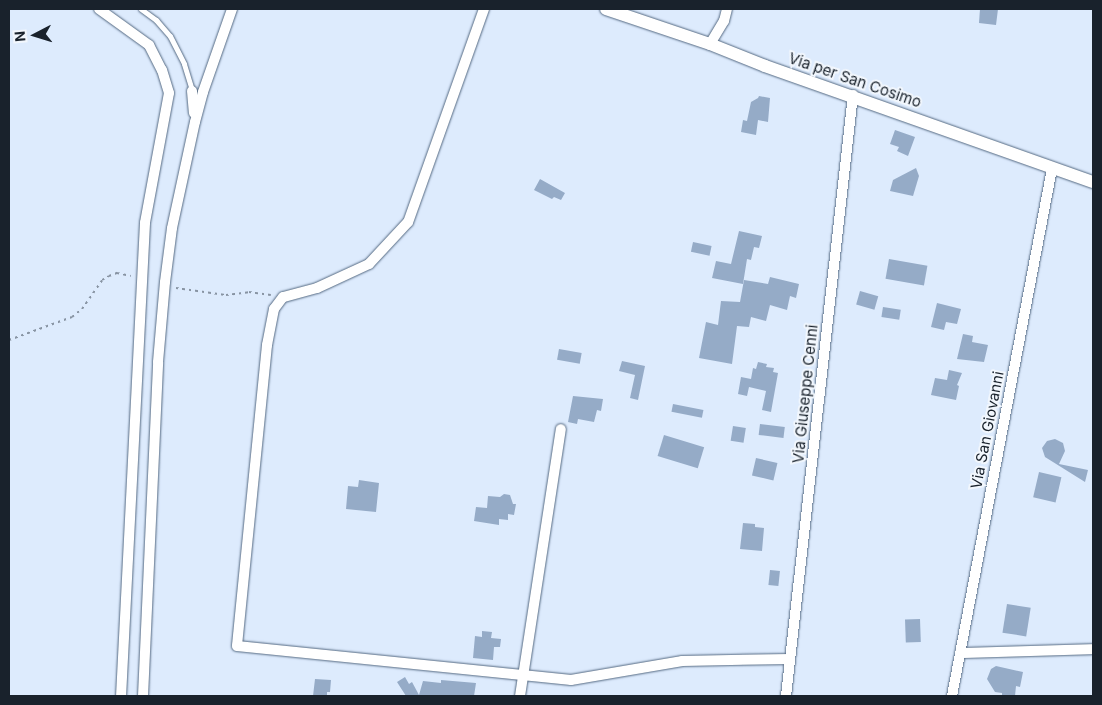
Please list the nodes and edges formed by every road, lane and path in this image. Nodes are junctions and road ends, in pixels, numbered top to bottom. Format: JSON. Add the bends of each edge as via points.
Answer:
{"nodes":[{"id":1,"x":99,"y":9,"type":"edge"},
{"id":2,"x":141,"y":9,"type":"edge"},
{"id":3,"x":232,"y":9,"type":"edge"},
{"id":4,"x":484,"y":9,"type":"edge"},
{"id":5,"x":606,"y":9,"type":"edge"},
{"id":6,"x":727,"y":9,"type":"edge"},
{"id":7,"x":710,"y":44,"type":"junction"},
{"id":8,"x":192,"y":91,"type":"joint"},
{"id":9,"x":853,"y":95,"type":"junction"},
{"id":10,"x":195,"y":122,"type":"junction"},
{"id":11,"x":1052,"y":169,"type":"junction"},
{"id":12,"x":1093,"y":182,"type":"edge"},
{"id":13,"x":143,"y":281,"type":"junction"},
{"id":14,"x":165,"y":282,"type":"junction"},
{"id":15,"x":283,"y":297,"type":"junction"},
{"id":16,"x":9,"y":340,"type":"edge"},
{"id":17,"x":561,"y":429,"type":"dead end"},
{"id":18,"x":1093,"y":649,"type":"edge"},
{"id":19,"x":960,"y":653,"type":"junction"},
{"id":20,"x":790,"y":659,"type":"junction"},
{"id":21,"x":523,"y":675,"type":"junction"},
{"id":22,"x":122,"y":696,"type":"edge"},
{"id":23,"x":143,"y":696,"type":"edge"},
{"id":24,"x":520,"y":696,"type":"edge"},
{"id":25,"x":786,"y":696,"type":"edge"},
{"id":26,"x":952,"y":696,"type":"edge"}],
"edges":[{"from":1,"to":13,"type":"street","via":[[149,45],[169,93],[144,223]]},
{"from":2,"to":8,"type":"lane","via":[[170,36],[184,64]]},
{"from":3,"to":10,"type":"street"},
{"from":4,"to":15,"type":"street","via":[[408,222],[369,264],[317,288]]},
{"from":5,"to":7,"type":"street","name":"Via per San Cosimo"},
{"from":6,"to":7,"type":"street","via":[[724,21]]},
{"from":7,"to":9,"type":"street","name":"Via per San Cosimo"},
{"from":8,"to":10,"type":"street"},
{"from":9,"to":11,"type":"street","name":"Via per San Cosimo"},
{"from":9,"to":20,"type":"street","name":"Via Giuseppe Cenni"},
{"from":10,"to":14,"type":"street","via":[[174,220]]},
{"from":11,"to":12,"type":"street","name":"Via per San Cosimo"},
{"from":11,"to":19,"type":"street","name":"Via San Giovanni"},
{"from":13,"to":16,"type":"path","via":[[117,273],[109,276],[102,280],[82,309],[72,317]]},
{"from":13,"to":22,"type":"street"},
{"from":14,"to":15,"type":"path","via":[[179,289],[201,293],[226,295],[249,292]]},
{"from":14,"to":23,"type":"street","via":[[158,362]]},
{"from":15,"to":21,"type":"street","via":[[274,309],[267,345],[237,646]]},
{"from":17,"to":21,"type":"street"},
{"from":18,"to":19,"type":"street"},
{"from":19,"to":26,"type":"street","name":"Via San Giovanni"},
{"from":20,"to":21,"type":"street","via":[[682,661],[571,680]]},
{"from":20,"to":25,"type":"street","name":"Via Giuseppe Cenni"},
{"from":21,"to":24,"type":"street"}]}
